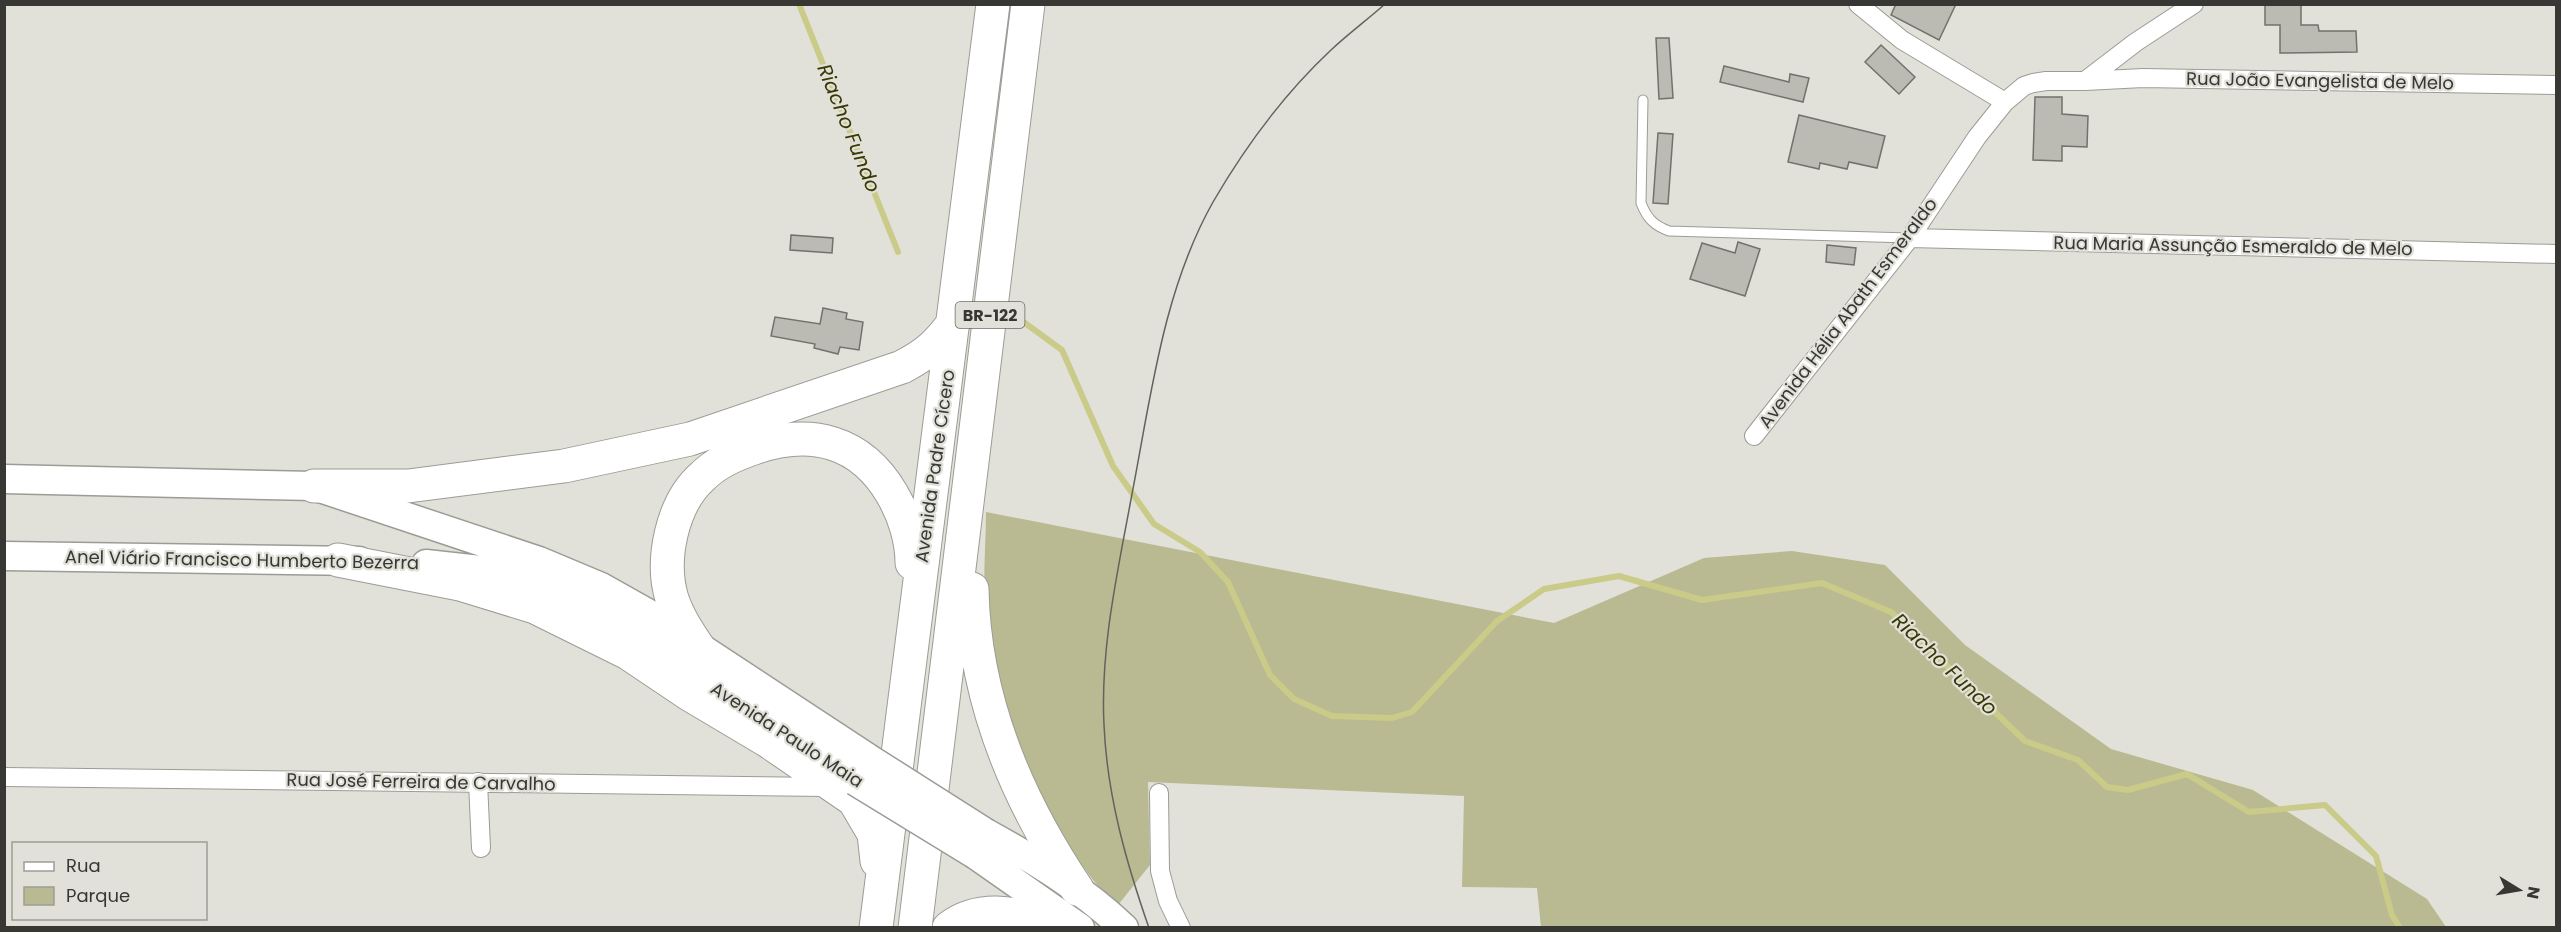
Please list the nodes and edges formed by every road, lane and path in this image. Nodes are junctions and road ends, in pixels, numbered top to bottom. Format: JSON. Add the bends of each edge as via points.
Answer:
{"nodes":[{"id":1,"x":993,"y":4,"type":"edge"},
{"id":2,"x":1028,"y":4,"type":"edge"},
{"id":3,"x":1858,"y":4,"type":"edge"},
{"id":4,"x":2194,"y":4,"type":"edge"},
{"id":5,"x":2085,"y":81,"type":"junction"},
{"id":6,"x":2556,"y":85,"type":"edge"},
{"id":7,"x":1643,"y":100,"type":"dead end"},
{"id":8,"x":2004,"y":102,"type":"junction"},
{"id":9,"x":1910,"y":238,"type":"junction"},
{"id":10,"x":2556,"y":254,"type":"edge"},
{"id":11,"x":954,"y":322,"type":"junction"},
{"id":12,"x":1754,"y":436,"type":"dead end"},
{"id":13,"x":4,"y":479,"type":"edge"},
{"id":14,"x":314,"y":486,"type":"junction"},
{"id":15,"x":969,"y":490,"type":"junction"},
{"id":16,"x":4,"y":556,"type":"edge"},
{"id":17,"x":338,"y":560,"type":"junction"},
{"id":18,"x":480,"y":570,"type":"joint"},
{"id":19,"x":914,"y":619,"type":"junction"},
{"id":20,"x":698,"y":647,"type":"junction"},
{"id":21,"x":854,"y":775,"type":"junction"},
{"id":22,"x":4,"y":777,"type":"edge"},
{"id":23,"x":478,"y":782,"type":"junction"},
{"id":24,"x":1159,"y":793,"type":"dead end"},
{"id":25,"x":981,"y":844,"type":"junction"},
{"id":26,"x":481,"y":848,"type":"dead end"},
{"id":27,"x":881,"y":889,"type":"junction"},
{"id":28,"x":1077,"y":889,"type":"junction"},
{"id":29,"x":1123,"y":926,"type":"edge"},
{"id":30,"x":876,"y":927,"type":"edge"},
{"id":31,"x":915,"y":927,"type":"edge"},
{"id":32,"x":949,"y":927,"type":"edge"},
{"id":33,"x":1045,"y":927,"type":"edge"},
{"id":34,"x":1080,"y":927,"type":"edge"},
{"id":35,"x":1181,"y":927,"type":"edge"}],
"edges":[{"from":1,"to":11,"type":"highway","name":"Avenida Padre Cícero","number":"BR-122"},
{"from":2,"to":15,"type":"highway","name":"Avenida Padre Cícero","number":"BR-122"},
{"from":3,"to":8,"type":"street","via":[[1902,40]]},
{"from":4,"to":5,"type":"street"},
{"from":5,"to":6,"type":"street","name":"Rua João Evangelista de Melo","via":[[2143,78]]},
{"from":5,"to":8,"type":"street","name":"Avenida Hélia Abath Esmeraldo","via":[[2033,83]]},
{"from":7,"to":9,"type":"lane","via":[[1641,203],[1655,226],[1668,231]]},
{"from":8,"to":9,"type":"street","name":"Avenida Hélia Abath Esmeraldo"},
{"from":9,"to":10,"type":"street","name":"Rua Maria Assunção Esmeraldo de Melo"},
{"from":9,"to":12,"type":"street","name":"Avenida Hélia Abath Esmeraldo"},
{"from":11,"to":14,"type":"highway","via":[[940,343],[902,367],[690,439],[564,466],[420,484]]},
{"from":11,"to":19,"type":"highway","name":"Avenida Padre Cícero","number":"BR-122"},
{"from":13,"to":14,"type":"main road"},
{"from":14,"to":20,"type":"main road","via":[[591,582]]},
{"from":15,"to":28,"type":"highway","via":[[976,516],[973,628],[982,679],[998,734],[1028,808]]},
{"from":15,"to":31,"type":"highway","name":"Avenida Padre Cícero","number":"BR-122"},
{"from":16,"to":17,"type":"main road","name":"Anel Viário Francisco Humberto Bezerra"},
{"from":17,"to":18,"type":"main road","name":"Anel Viário Francisco Humberto Bezerra","via":[[401,561]]},
{"from":17,"to":21,"type":"highway","via":[[460,584],[535,607]]},
{"from":18,"to":21,"type":"main road","name":"Avenida Paulo Maia","via":[[558,596],[634,635]]},
{"from":19,"to":20,"type":"highway","via":[[912,558],[902,510],[885,482],[865,460],[838,444],[810,438],[784,440],[731,456],[702,476],[684,500],[671,533],[667,569],[675,606]]},
{"from":19,"to":27,"type":"highway","name":"Avenida Padre Cícero","number":"BR-122"},
{"from":20,"to":21,"type":"main road"},
{"from":21,"to":23,"type":"street","name":"Rua José Ferreira de Carvalho"},
{"from":21,"to":25,"type":"main road","bridge":true},
{"from":21,"to":27,"type":"highway","via":[[854,800],[874,834]]},
{"from":22,"to":23,"type":"street","name":"Rua José Ferreira de Carvalho"},
{"from":23,"to":26,"type":"street"},
{"from":24,"to":35,"type":"street","via":[[1160,871],[1168,901]]},
{"from":25,"to":28,"type":"main road","via":[[1023,853]]},
{"from":25,"to":34,"type":"main road"},
{"from":27,"to":30,"type":"highway","name":"Avenida Padre Cícero","number":"BR-122"},
{"from":28,"to":29,"type":"main road"},
{"from":32,"to":33,"type":"highway","via":[[980,913],[1021,916]]}]}
